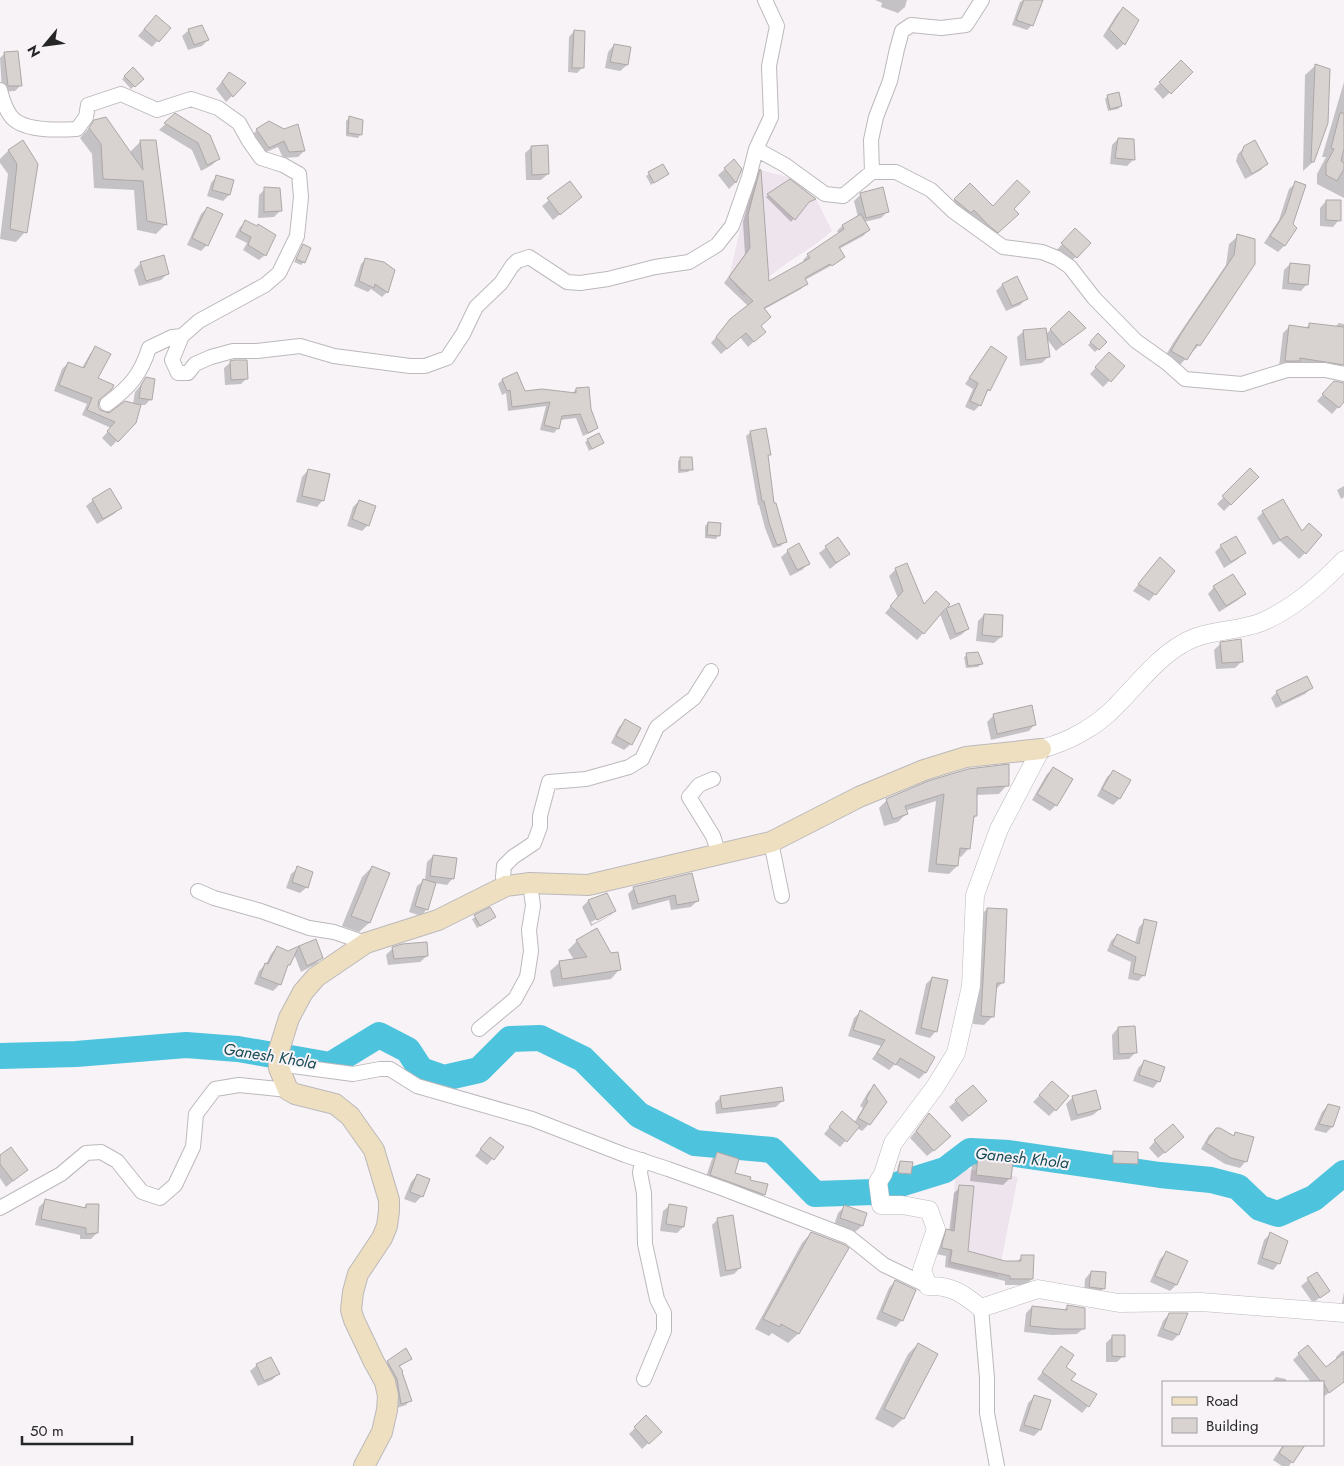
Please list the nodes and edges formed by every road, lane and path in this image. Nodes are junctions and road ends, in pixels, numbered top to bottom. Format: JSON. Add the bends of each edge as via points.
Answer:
{"nodes":[{"id":1,"x":764,"y":0,"type":"edge"},
{"id":2,"x":982,"y":0,"type":"edge"},
{"id":3,"x":0,"y":90,"type":"edge"},
{"id":4,"x":756,"y":149,"type":"junction"},
{"id":5,"x":872,"y":172,"type":"junction"},
{"id":6,"x":182,"y":336,"type":"junction"},
{"id":7,"x":1344,"y":374,"type":"edge"},
{"id":8,"x":107,"y":404,"type":"dead end"},
{"id":9,"x":1344,"y":560,"type":"edge"},
{"id":10,"x":711,"y":670,"type":"dead end"},
{"id":11,"x":1041,"y":749,"type":"junction"},
{"id":12,"x":713,"y":778,"type":"dead end"},
{"id":13,"x":771,"y":842,"type":"junction"},
{"id":14,"x":718,"y":854,"type":"junction"},
{"id":15,"x":530,"y":883,"type":"junction"},
{"id":16,"x":506,"y":886,"type":"junction"},
{"id":17,"x":198,"y":891,"type":"dead end"},
{"id":18,"x":782,"y":896,"type":"dead end"},
{"id":19,"x":366,"y":943,"type":"junction"},
{"id":20,"x":479,"y":1029,"type":"dead end"},
{"id":21,"x":279,"y":1057,"type":"junction"},
{"id":22,"x":288,"y":1090,"type":"junction"},
{"id":23,"x":642,"y":1160,"type":"junction"},
{"id":24,"x":0,"y":1208,"type":"edge"},
{"id":25,"x":928,"y":1286,"type":"junction"},
{"id":26,"x":981,"y":1308,"type":"junction"},
{"id":27,"x":1344,"y":1313,"type":"edge"},
{"id":28,"x":644,"y":1379,"type":"dead end"},
{"id":29,"x":364,"y":1466,"type":"edge"},
{"id":30,"x":997,"y":1466,"type":"edge"}],
"edges":[{"from":1,"to":4,"type":"street","via":[[777,26],[770,66],[771,117]]},
{"from":2,"to":5,"type":"street","via":[[966,25],[941,28],[911,24],[902,31],[890,82],[872,132]]},
{"from":3,"to":6,"type":"street","via":[[10,117],[27,127],[61,130],[77,129],[86,117],[88,105],[121,94],[157,110],[192,99],[218,108],[239,123],[261,158],[299,174],[301,197],[297,236],[279,272],[265,285],[199,321]]},
{"from":4,"to":5,"type":"street","via":[[825,194],[843,196]]},
{"from":4,"to":6,"type":"street","via":[[750,177],[732,226],[717,245],[689,262],[580,284],[567,282],[529,257],[518,261],[476,307],[446,358],[425,366],[334,356],[300,346],[233,351],[195,364],[188,373],[178,373],[172,360]]},
{"from":5,"to":7,"type":"street","via":[[896,172],[931,190],[953,211],[1003,247],[1042,252],[1057,258],[1070,267],[1094,298],[1136,341],[1185,379],[1242,384],[1287,370],[1325,370]]},
{"from":6,"to":8,"type":"street","via":[[149,348],[144,365],[132,383]]},
{"from":9,"to":11,"type":"street","via":[[1324,581],[1262,622],[1196,636],[1182,644],[1165,655],[1114,708],[1079,734]]},
{"from":10,"to":16,"type":"street","via":[[694,698],[657,727],[642,759],[629,767],[594,778],[549,782],[534,843],[504,866]]},
{"from":11,"to":13,"type":"main road","via":[[966,757],[924,770],[859,797]]},
{"from":11,"to":25,"type":"street","via":[[999,829],[975,895],[971,986],[956,1053],[893,1144],[878,1182],[881,1205],[929,1210],[936,1229],[922,1270]]},
{"from":12,"to":14,"type":"street","via":[[699,785],[690,797],[713,836]]},
{"from":13,"to":14,"type":"main road"},
{"from":13,"to":18,"type":"street"},
{"from":14,"to":15,"type":"main road","via":[[588,885]]},
{"from":15,"to":16,"type":"main road"},
{"from":15,"to":20,"type":"street","via":[[533,906],[527,977],[515,999]]},
{"from":16,"to":19,"type":"main road","via":[[438,920]]},
{"from":17,"to":19,"type":"street","via":[[309,928]]},
{"from":19,"to":21,"type":"main road","via":[[316,977],[304,992],[289,1018]]},
{"from":21,"to":22,"type":"main road"},
{"from":21,"to":23,"type":"street","via":[[352,1074],[390,1070],[417,1086],[532,1119]]},
{"from":22,"to":24,"type":"street","via":[[239,1085],[215,1089],[196,1114],[193,1147],[175,1185],[160,1198],[142,1192],[117,1161],[101,1152],[86,1153],[61,1174]]},
{"from":22,"to":29,"type":"main road","via":[[335,1104],[350,1116],[374,1150],[389,1200],[382,1238],[358,1274],[351,1310],[385,1382],[388,1396],[382,1432]]},
{"from":23,"to":25,"type":"street","via":[[849,1237],[884,1265]]},
{"from":23,"to":28,"type":"street","via":[[644,1244],[657,1299],[664,1312],[664,1332]]},
{"from":25,"to":26,"type":"street","via":[[942,1286],[963,1294]]},
{"from":26,"to":27,"type":"street","via":[[1038,1289],[1119,1303],[1201,1302]]},
{"from":26,"to":30,"type":"street","via":[[987,1413]]}]}
